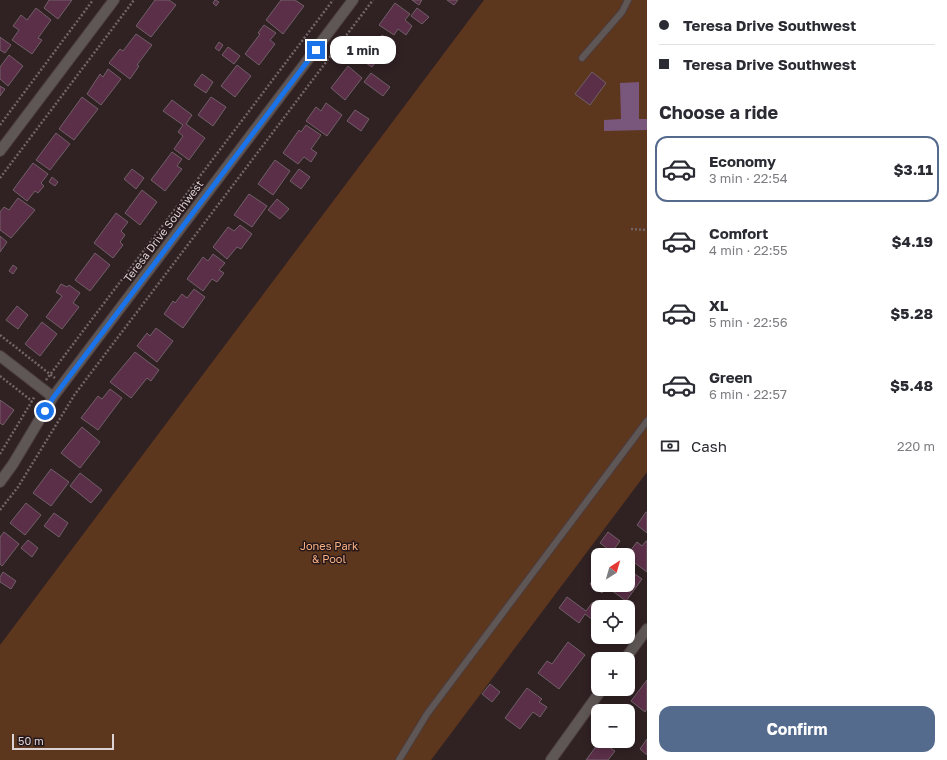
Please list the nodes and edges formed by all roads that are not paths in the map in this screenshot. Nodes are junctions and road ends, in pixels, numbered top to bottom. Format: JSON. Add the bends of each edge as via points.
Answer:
{"nodes":[{"id":1,"x":114,"y":0,"type":"edge"},
{"id":2,"x":353,"y":0,"type":"edge"},
{"id":3,"x":628,"y":0,"type":"edge"},
{"id":4,"x":582,"y":58,"type":"dead end"},
{"id":5,"x":0,"y":151,"type":"edge"},
{"id":6,"x":0,"y":356,"type":"edge"},
{"id":7,"x":53,"y":398,"type":"junction"},
{"id":8,"x":647,"y":421,"type":"edge"},
{"id":9,"x":0,"y":482,"type":"edge"},
{"id":10,"x":647,"y":629,"type":"edge"},
{"id":11,"x":630,"y":652,"type":"edge"},
{"id":12,"x":597,"y":696,"type":"edge"},
{"id":13,"x":399,"y":760,"type":"edge"},
{"id":14,"x":551,"y":760,"type":"edge"}],
"edges":[{"from":1,"to":5,"type":"street"},
{"from":2,"to":7,"type":"street","name":"Teresa Drive Southwest"},
{"from":3,"to":4,"type":"lane","via":[[622,12]]},
{"from":6,"to":7,"type":"street"},
{"from":7,"to":9,"type":"street","name":"Teresa Drive Southwest"},
{"from":8,"to":13,"type":"lane","via":[[427,714]]},
{"from":10,"to":11,"type":"street"},
{"from":12,"to":14,"type":"street"}]}
